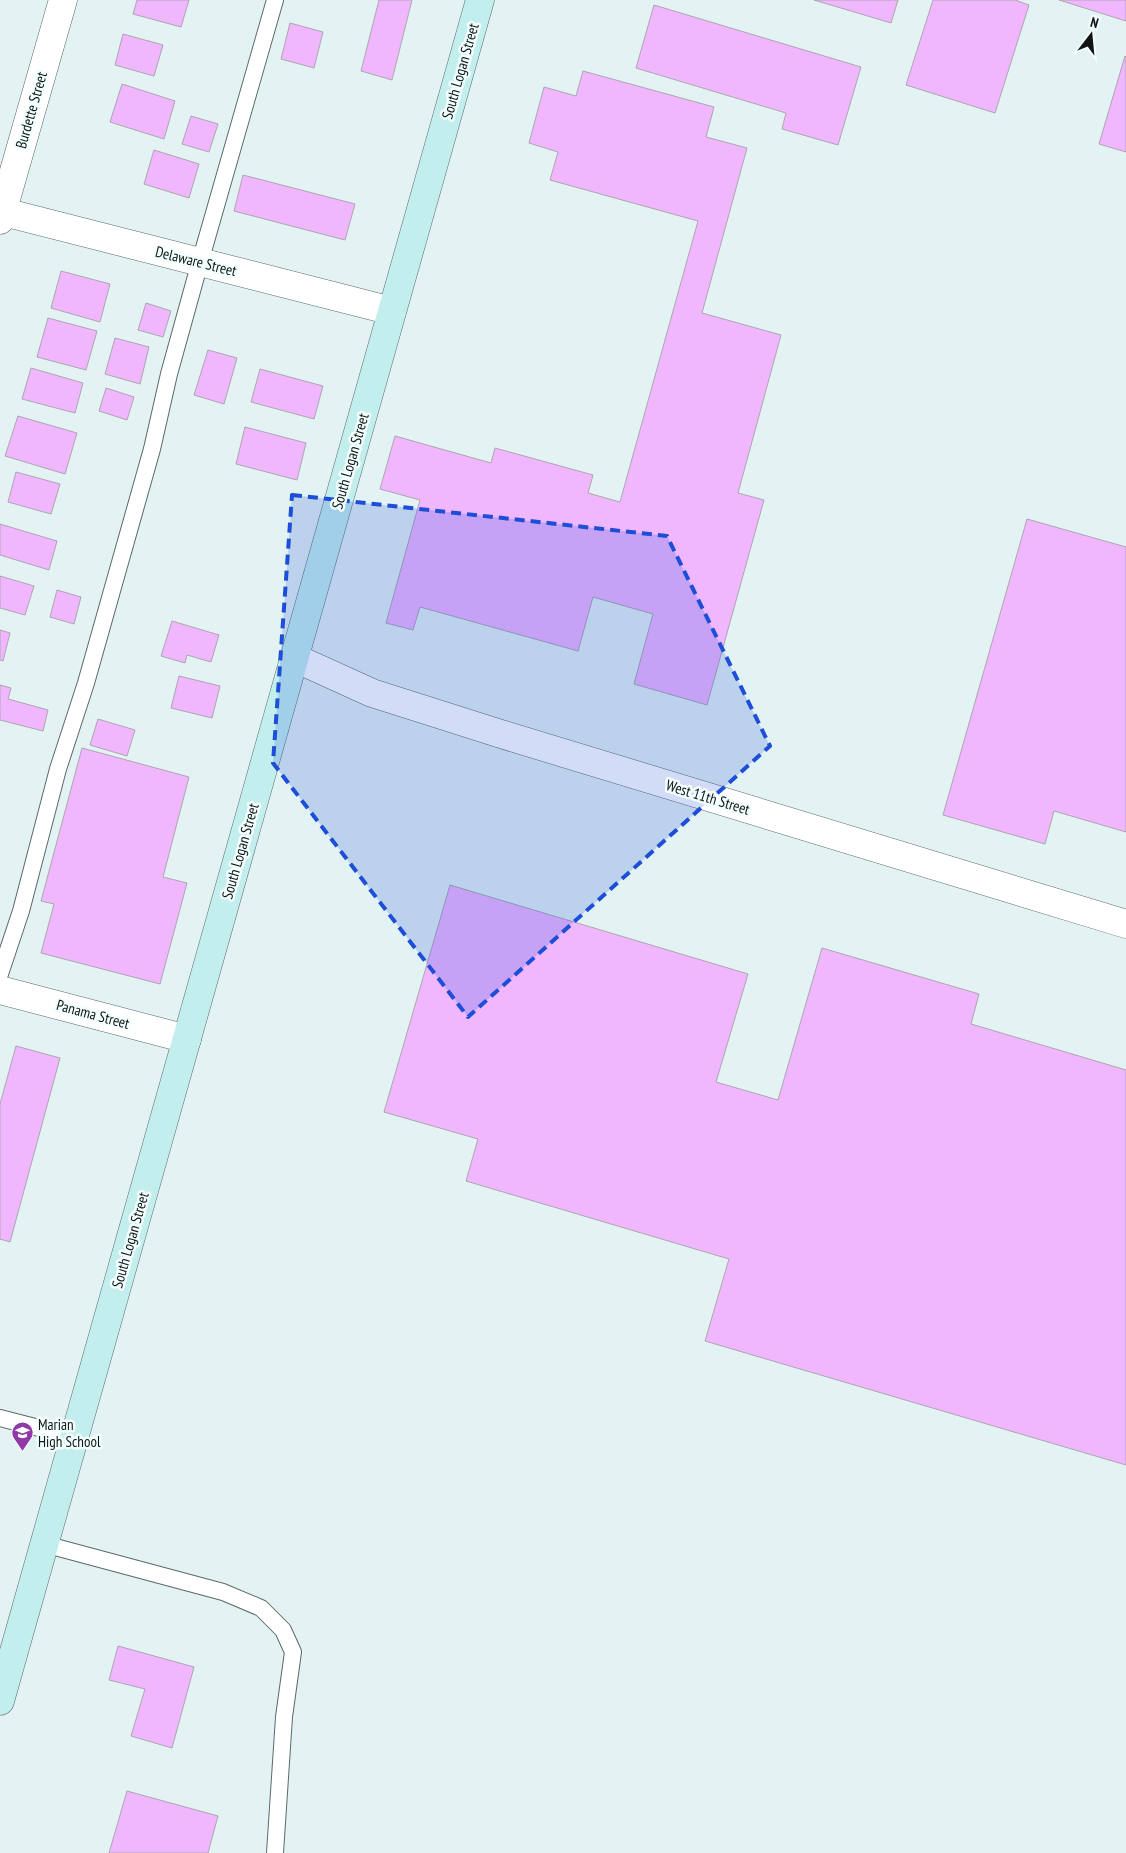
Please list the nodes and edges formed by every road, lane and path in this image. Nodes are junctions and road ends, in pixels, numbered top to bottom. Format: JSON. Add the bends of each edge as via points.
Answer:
{"nodes":[{"id":1,"x":62,"y":0,"type":"edge"},
{"id":2,"x":275,"y":0,"type":"edge"},
{"id":3,"x":480,"y":0,"type":"edge"},
{"id":4,"x":1,"y":214,"type":"edge"},
{"id":5,"x":200,"y":262,"type":"junction"},
{"id":6,"x":392,"y":311,"type":"junction"},
{"id":7,"x":295,"y":658,"type":"junction"},
{"id":8,"x":1126,"y":924,"type":"edge"},
{"id":9,"x":0,"y":974,"type":"edge"},
{"id":10,"x":0,"y":990,"type":"edge"},
{"id":11,"x":187,"y":1039,"type":"junction"},
{"id":12,"x":0,"y":1418,"type":"edge"},
{"id":13,"x":74,"y":1437,"type":"junction"},
{"id":14,"x":44,"y":1544,"type":"junction"},
{"id":15,"x":0,"y":1701,"type":"edge"},
{"id":16,"x":275,"y":1853,"type":"edge"}],
"edges":[{"from":1,"to":4,"type":"street","name":"Burdette Street"},
{"from":2,"to":5,"type":"lane"},
{"from":3,"to":6,"type":"street","name":"South Logan Street"},
{"from":4,"to":5,"type":"street","name":"Delaware Street"},
{"from":5,"to":6,"type":"street","name":"Delaware Street"},
{"from":5,"to":9,"type":"lane","via":[[152,449]]},
{"from":6,"to":7,"type":"street","name":"South Logan Street"},
{"from":7,"to":8,"type":"street","name":"West 11th Street","via":[[372,693]]},
{"from":7,"to":11,"type":"street","name":"South Logan Street"},
{"from":10,"to":11,"type":"street","name":"Panama Street"},
{"from":11,"to":13,"type":"street","name":"South Logan Street"},
{"from":12,"to":13,"type":"lane"},
{"from":13,"to":14,"type":"street","name":"South Logan Street"},
{"from":14,"to":15,"type":"street","name":"South Logan Street"},
{"from":14,"to":16,"type":"lane","via":[[224,1592],[261,1608],[283,1630],[294,1652],[284,1717]]}]}
